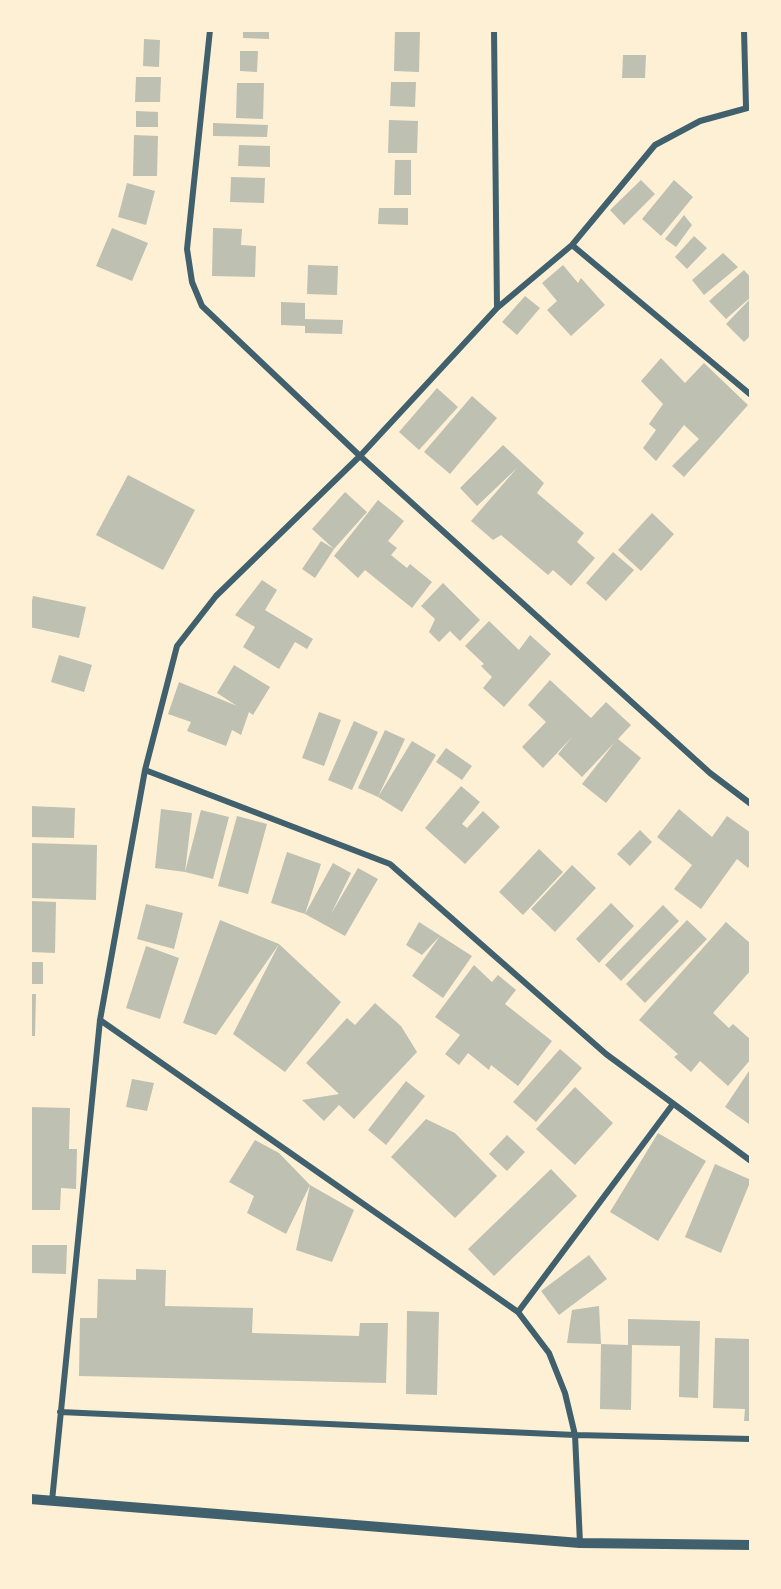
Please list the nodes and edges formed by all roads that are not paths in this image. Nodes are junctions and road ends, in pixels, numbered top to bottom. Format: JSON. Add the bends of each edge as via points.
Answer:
{"nodes":[{"id":1,"x":210,"y":30,"type":"edge"},
{"id":2,"x":494,"y":30,"type":"edge"},
{"id":3,"x":744,"y":30,"type":"edge"},
{"id":4,"x":748,"y":107,"type":"edge"},
{"id":5,"x":572,"y":245,"type":"junction"},
{"id":6,"x":497,"y":308,"type":"junction"},
{"id":7,"x":751,"y":395,"type":"edge"},
{"id":8,"x":360,"y":456,"type":"junction"},
{"id":9,"x":144,"y":770,"type":"junction"},
{"id":10,"x":751,"y":804,"type":"edge"},
{"id":11,"x":99,"y":1020,"type":"junction"},
{"id":12,"x":672,"y":1104,"type":"junction"},
{"id":13,"x":751,"y":1161,"type":"edge"},
{"id":14,"x":518,"y":1312,"type":"junction"},
{"id":15,"x":60,"y":1412,"type":"junction"},
{"id":16,"x":575,"y":1435,"type":"junction"},
{"id":17,"x":751,"y":1438,"type":"edge"},
{"id":18,"x":30,"y":1499,"type":"edge"},
{"id":19,"x":52,"y":1501,"type":"junction"},
{"id":20,"x":580,"y":1543,"type":"junction"},
{"id":21,"x":751,"y":1545,"type":"edge"}],
"edges":[{"from":1,"to":8,"type":"street","via":[[187,249],[192,282],[202,306]]},
{"from":2,"to":6,"type":"street"},
{"from":3,"to":4,"type":"street"},
{"from":4,"to":5,"type":"street","via":[[700,121],[656,145]]},
{"from":5,"to":6,"type":"street"},
{"from":5,"to":7,"type":"street"},
{"from":6,"to":8,"type":"street"},
{"from":8,"to":9,"type":"street","via":[[216,596],[177,646]]},
{"from":8,"to":10,"type":"street","via":[[710,773]]},
{"from":9,"to":11,"type":"street"},
{"from":9,"to":12,"type":"street","via":[[390,864],[606,1054]]},
{"from":11,"to":14,"type":"street"},
{"from":11,"to":15,"type":"street"},
{"from":12,"to":13,"type":"street"},
{"from":12,"to":14,"type":"street"},
{"from":14,"to":16,"type":"street","via":[[549,1353],[565,1393]]},
{"from":15,"to":16,"type":"street"},
{"from":15,"to":19,"type":"street"},
{"from":16,"to":17,"type":"street"},
{"from":16,"to":20,"type":"street"},
{"from":18,"to":19,"type":"street"},
{"from":19,"to":20,"type":"street"},
{"from":20,"to":21,"type":"street"}]}
